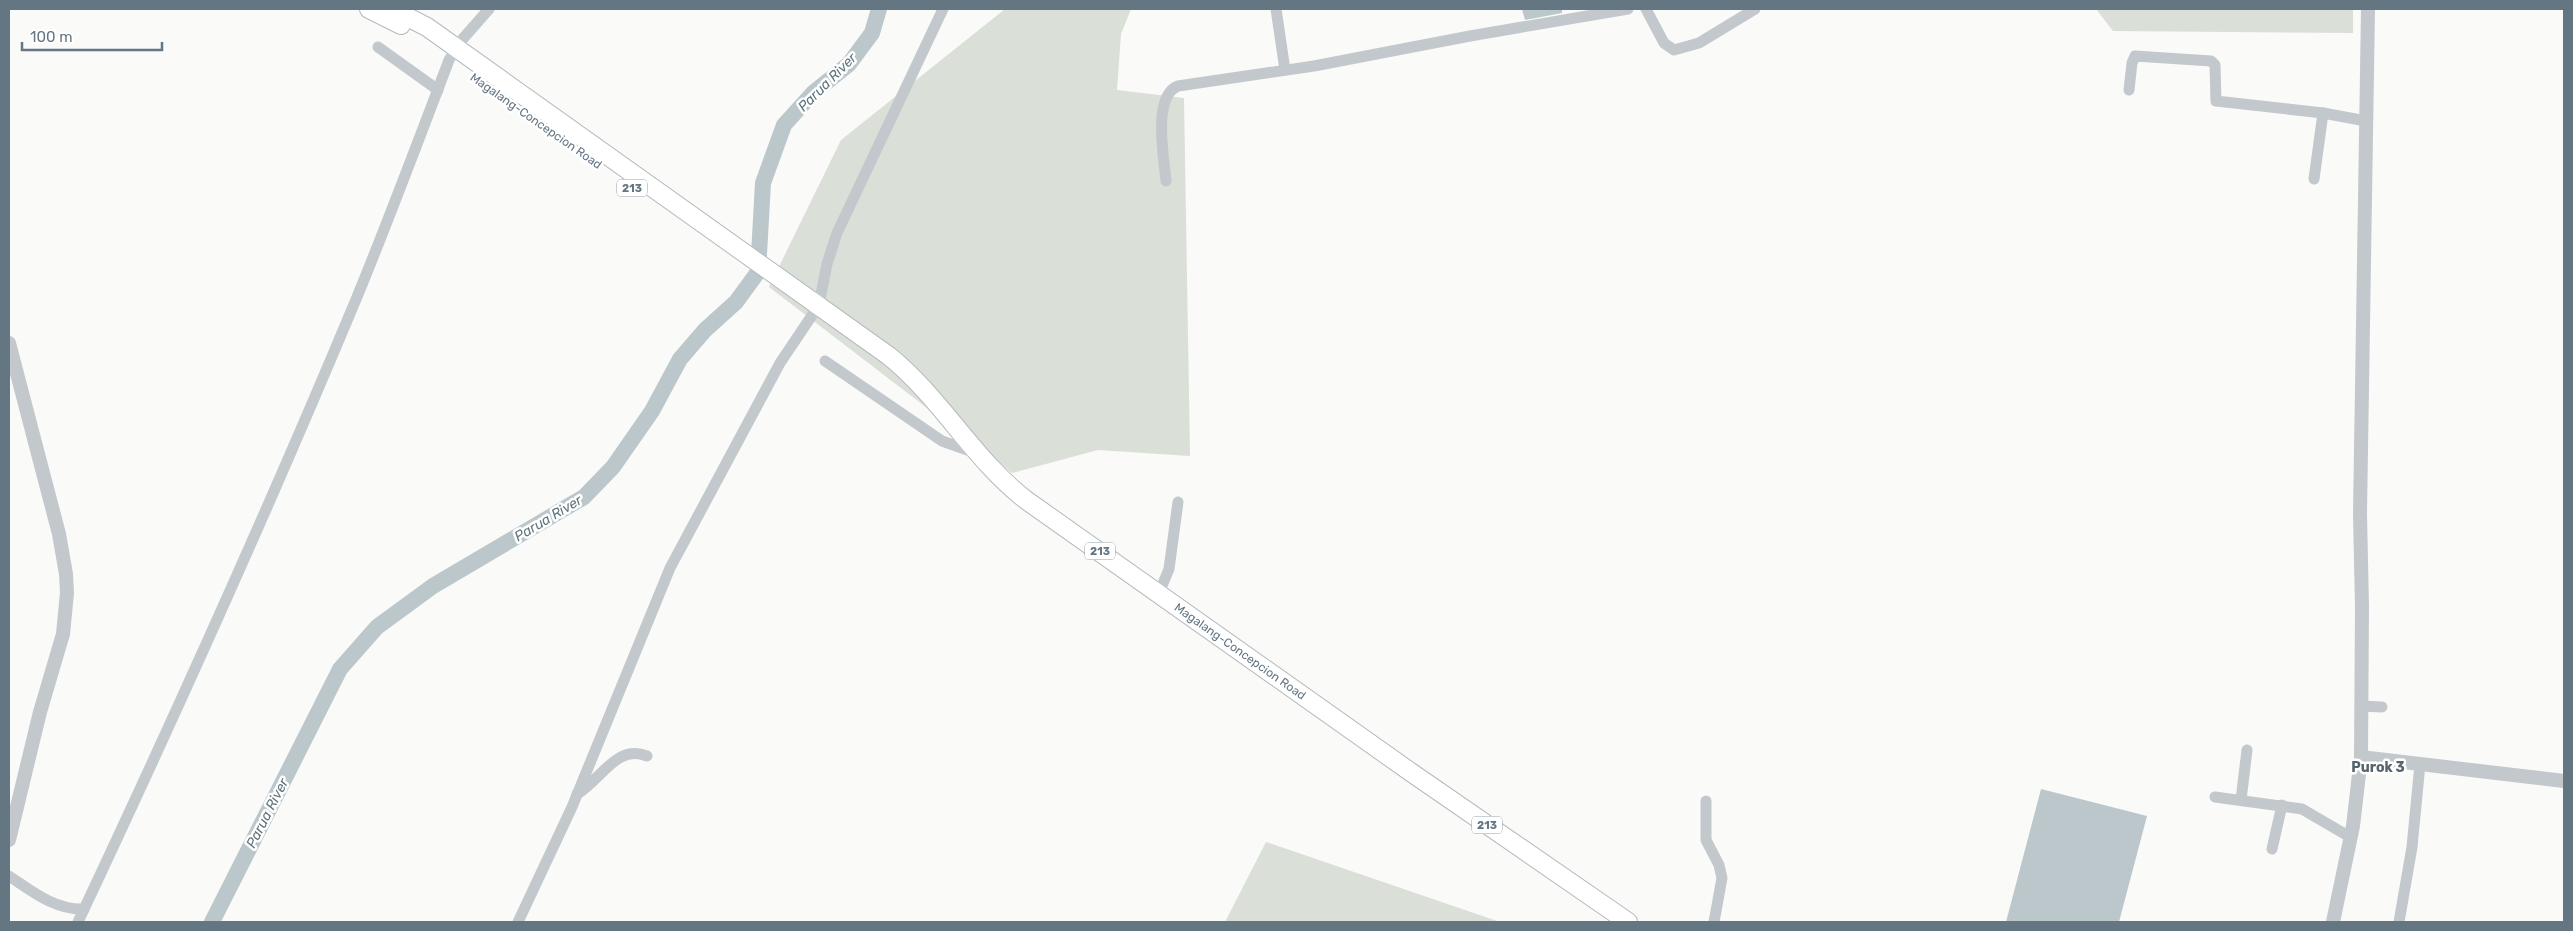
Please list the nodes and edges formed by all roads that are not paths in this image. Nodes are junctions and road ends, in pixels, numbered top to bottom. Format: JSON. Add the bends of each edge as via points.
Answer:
{"nodes":[{"id":1,"x":369,"y":9,"type":"edge"},
{"id":2,"x":392,"y":9,"type":"edge"},
{"id":3,"x":489,"y":9,"type":"edge"},
{"id":4,"x":943,"y":9,"type":"edge"},
{"id":5,"x":1276,"y":9,"type":"edge"},
{"id":6,"x":1628,"y":9,"type":"edge"},
{"id":7,"x":1646,"y":9,"type":"edge"},
{"id":8,"x":1755,"y":9,"type":"edge"},
{"id":9,"x":2368,"y":9,"type":"edge"},
{"id":10,"x":378,"y":47,"type":"dead end"},
{"id":11,"x":455,"y":57,"type":"junction"},
{"id":12,"x":1285,"y":70,"type":"junction"},
{"id":13,"x":438,"y":90,"type":"junction"},
{"id":14,"x":2129,"y":90,"type":"dead end"},
{"id":15,"x":2323,"y":113,"type":"junction"},
{"id":16,"x":2366,"y":122,"type":"junction"},
{"id":17,"x":2314,"y":179,"type":"dead end"},
{"id":18,"x":1166,"y":181,"type":"dead end"},
{"id":19,"x":814,"y":308,"type":"junction"},
{"id":20,"x":9,"y":343,"type":"edge"},
{"id":21,"x":825,"y":361,"type":"dead end"},
{"id":22,"x":976,"y":453,"type":"junction"},
{"id":23,"x":1178,"y":502,"type":"dead end"},
{"id":24,"x":1159,"y":593,"type":"junction"},
{"id":25,"x":2361,"y":706,"type":"junction"},
{"id":26,"x":2382,"y":707,"type":"dead end"},
{"id":27,"x":2247,"y":750,"type":"dead end"},
{"id":28,"x":646,"y":756,"type":"dead end"},
{"id":29,"x":2361,"y":757,"type":"junction"},
{"id":30,"x":2420,"y":764,"type":"junction"},
{"id":31,"x":2564,"y":781,"type":"edge"},
{"id":32,"x":577,"y":794,"type":"junction"},
{"id":33,"x":2215,"y":797,"type":"dead end"},
{"id":34,"x":2240,"y":800,"type":"junction"},
{"id":35,"x":1706,"y":801,"type":"dead end"},
{"id":36,"x":2282,"y":805,"type":"junction"},
{"id":37,"x":2350,"y":837,"type":"junction"},
{"id":38,"x":9,"y":840,"type":"edge"},
{"id":39,"x":2272,"y":850,"type":"dead end"},
{"id":40,"x":9,"y":876,"type":"edge"},
{"id":41,"x":84,"y":909,"type":"junction"},
{"id":42,"x":78,"y":922,"type":"edge"},
{"id":43,"x":518,"y":922,"type":"edge"},
{"id":44,"x":1628,"y":922,"type":"edge"},
{"id":45,"x":1714,"y":922,"type":"edge"},
{"id":46,"x":2333,"y":922,"type":"edge"},
{"id":47,"x":2399,"y":922,"type":"edge"}],
"edges":[{"from":1,"to":11,"type":"main road","name":"Magalang-Concepcion Road","number":"213"},
{"from":2,"to":11,"type":"main road","name":"Magalang-Concepcion Road","number":"213","via":[[427,27]]},
{"from":3,"to":11,"type":"street"},
{"from":4,"to":19,"type":"street","via":[[837,233]]},
{"from":5,"to":12,"type":"street"},
{"from":6,"to":12,"type":"street"},
{"from":7,"to":8,"type":"street","via":[[1664,43],[1674,50],[1699,43]]},
{"from":9,"to":16,"type":"street"},
{"from":10,"to":13,"type":"street"},
{"from":11,"to":13,"type":"street"},
{"from":11,"to":19,"type":"main road","name":"Magalang-Concepcion Road","number":"213"},
{"from":12,"to":18,"type":"street","via":[[1178,86],[1169,91],[1164,98],[1162,115]]},
{"from":13,"to":41,"type":"street","via":[[357,296],[262,521]]},
{"from":14,"to":15,"type":"street","via":[[2135,56],[2211,61],[2216,65],[2216,101]]},
{"from":15,"to":16,"type":"street"},
{"from":15,"to":17,"type":"street"},
{"from":16,"to":25,"type":"street","via":[[2360,514]]},
{"from":19,"to":22,"type":"main road","name":"Magalang-Concepcion Road","number":"213","via":[[879,349],[911,376]]},
{"from":19,"to":32,"type":"street","via":[[766,388],[670,568]]},
{"from":20,"to":38,"type":"street","via":[[59,534],[67,593],[63,634]]},
{"from":21,"to":22,"type":"street","via":[[942,441]]},
{"from":22,"to":24,"type":"main road","name":"Magalang-Concepcion Road","number":"213","via":[[1020,495]]},
{"from":23,"to":24,"type":"street","via":[[1169,569]]},
{"from":24,"to":44,"type":"main road","name":"Magalang-Concepcion Road","number":"213"},
{"from":25,"to":26,"type":"street"},
{"from":25,"to":29,"type":"street"},
{"from":27,"to":34,"type":"street"},
{"from":28,"to":32,"type":"street","via":[[637,752],[626,754]]},
{"from":29,"to":30,"type":"street"},
{"from":29,"to":37,"type":"street"},
{"from":30,"to":31,"type":"street"},
{"from":30,"to":47,"type":"street","via":[[2412,847]]},
{"from":32,"to":43,"type":"street"},
{"from":33,"to":34,"type":"street"},
{"from":34,"to":36,"type":"street"},
{"from":35,"to":45,"type":"street","via":[[1706,840],[1722,878]]},
{"from":36,"to":37,"type":"street","via":[[2302,809]]},
{"from":36,"to":39,"type":"street"},
{"from":37,"to":46,"type":"street"},
{"from":40,"to":41,"type":"street","via":[[53,904]]},
{"from":41,"to":42,"type":"street"}]}
